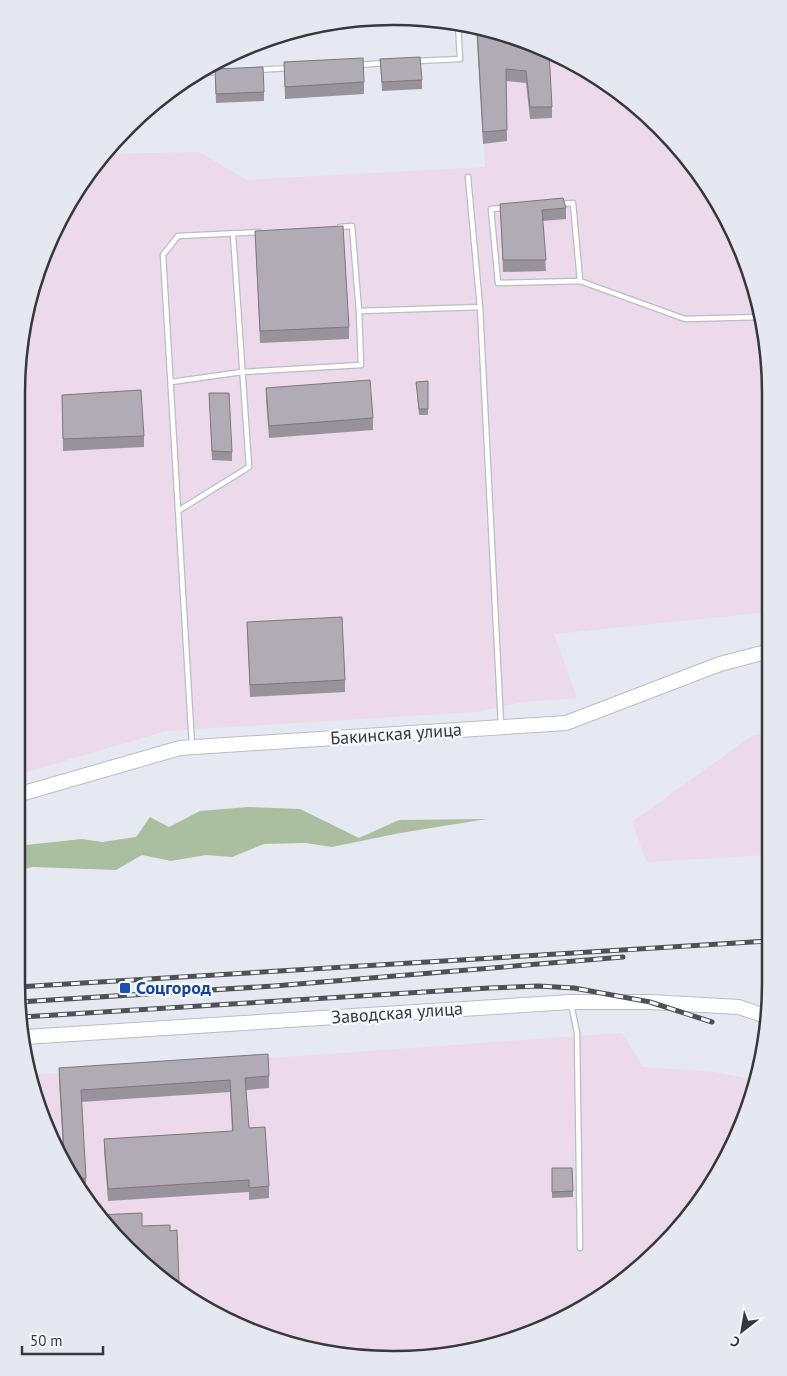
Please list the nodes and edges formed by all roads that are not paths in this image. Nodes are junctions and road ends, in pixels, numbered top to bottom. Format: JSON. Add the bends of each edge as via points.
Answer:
{"nodes":[{"id":1,"x":458,"y":31,"type":"edge"},
{"id":2,"x":411,"y":62,"type":"edge"},
{"id":3,"x":392,"y":63,"type":"edge"},
{"id":4,"x":353,"y":65,"type":"edge"},
{"id":5,"x":294,"y":68,"type":"edge"},
{"id":6,"x":255,"y":70,"type":"edge"},
{"id":7,"x":225,"y":72,"type":"edge"},
{"id":8,"x":211,"y":73,"type":"edge"},
{"id":9,"x":468,"y":177,"type":"dead end"},
{"id":10,"x":555,"y":204,"type":"edge"},
{"id":11,"x":509,"y":207,"type":"edge"},
{"id":12,"x":332,"y":228,"type":"edge"},
{"id":13,"x":263,"y":232,"type":"edge"},
{"id":14,"x":233,"y":234,"type":"junction"},
{"id":15,"x":580,"y":281,"type":"junction"},
{"id":16,"x":480,"y":307,"type":"junction"},
{"id":17,"x":359,"y":312,"type":"junction"},
{"id":18,"x":754,"y":317,"type":"edge"},
{"id":19,"x":242,"y":372,"type":"junction"},
{"id":20,"x":170,"y":382,"type":"junction"},
{"id":21,"x":178,"y":511,"type":"junction"},
{"id":22,"x":762,"y":652,"type":"edge"},
{"id":23,"x":501,"y":727,"type":"junction"},
{"id":24,"x":192,"y":747,"type":"junction"},
{"id":25,"x":25,"y":792,"type":"edge"},
{"id":26,"x":571,"y":1002,"type":"junction"},
{"id":27,"x":760,"y":1014,"type":"edge"},
{"id":28,"x":29,"y":1037,"type":"edge"},
{"id":29,"x":580,"y":1248,"type":"dead end"}],
"edges":[{"from":1,"to":2,"type":"lane","via":[[460,59]]},
{"from":3,"to":4,"type":"lane"},
{"from":5,"to":6,"type":"lane"},
{"from":7,"to":8,"type":"lane"},
{"from":9,"to":16,"type":"lane"},
{"from":10,"to":15,"type":"lane","via":[[573,203]]},
{"from":11,"to":15,"type":"lane","via":[[491,209],[498,283]]},
{"from":12,"to":17,"type":"lane","via":[[352,226]]},
{"from":13,"to":14,"type":"lane"},
{"from":14,"to":19,"type":"lane"},
{"from":14,"to":20,"type":"lane","via":[[178,236],[163,255]]},
{"from":15,"to":18,"type":"lane","via":[[685,319]]},
{"from":16,"to":17,"type":"lane"},
{"from":16,"to":23,"type":"lane"},
{"from":17,"to":19,"type":"lane","via":[[361,365]]},
{"from":19,"to":20,"type":"lane"},
{"from":19,"to":21,"type":"lane","via":[[249,467]]},
{"from":20,"to":21,"type":"lane"},
{"from":21,"to":24,"type":"lane"},
{"from":22,"to":23,"type":"street","name":"Бакинская улица","via":[[720,664],[566,723]]},
{"from":23,"to":24,"type":"street","name":"Бакинская улица"},
{"from":24,"to":25,"type":"street","name":"Бакинская улица"},
{"from":26,"to":27,"type":"street","name":"Заводская улица","via":[[660,1002],[739,1007]]},
{"from":26,"to":28,"type":"street","name":"Заводская улица"},
{"from":26,"to":29,"type":"lane","via":[[577,1033]]}]}
